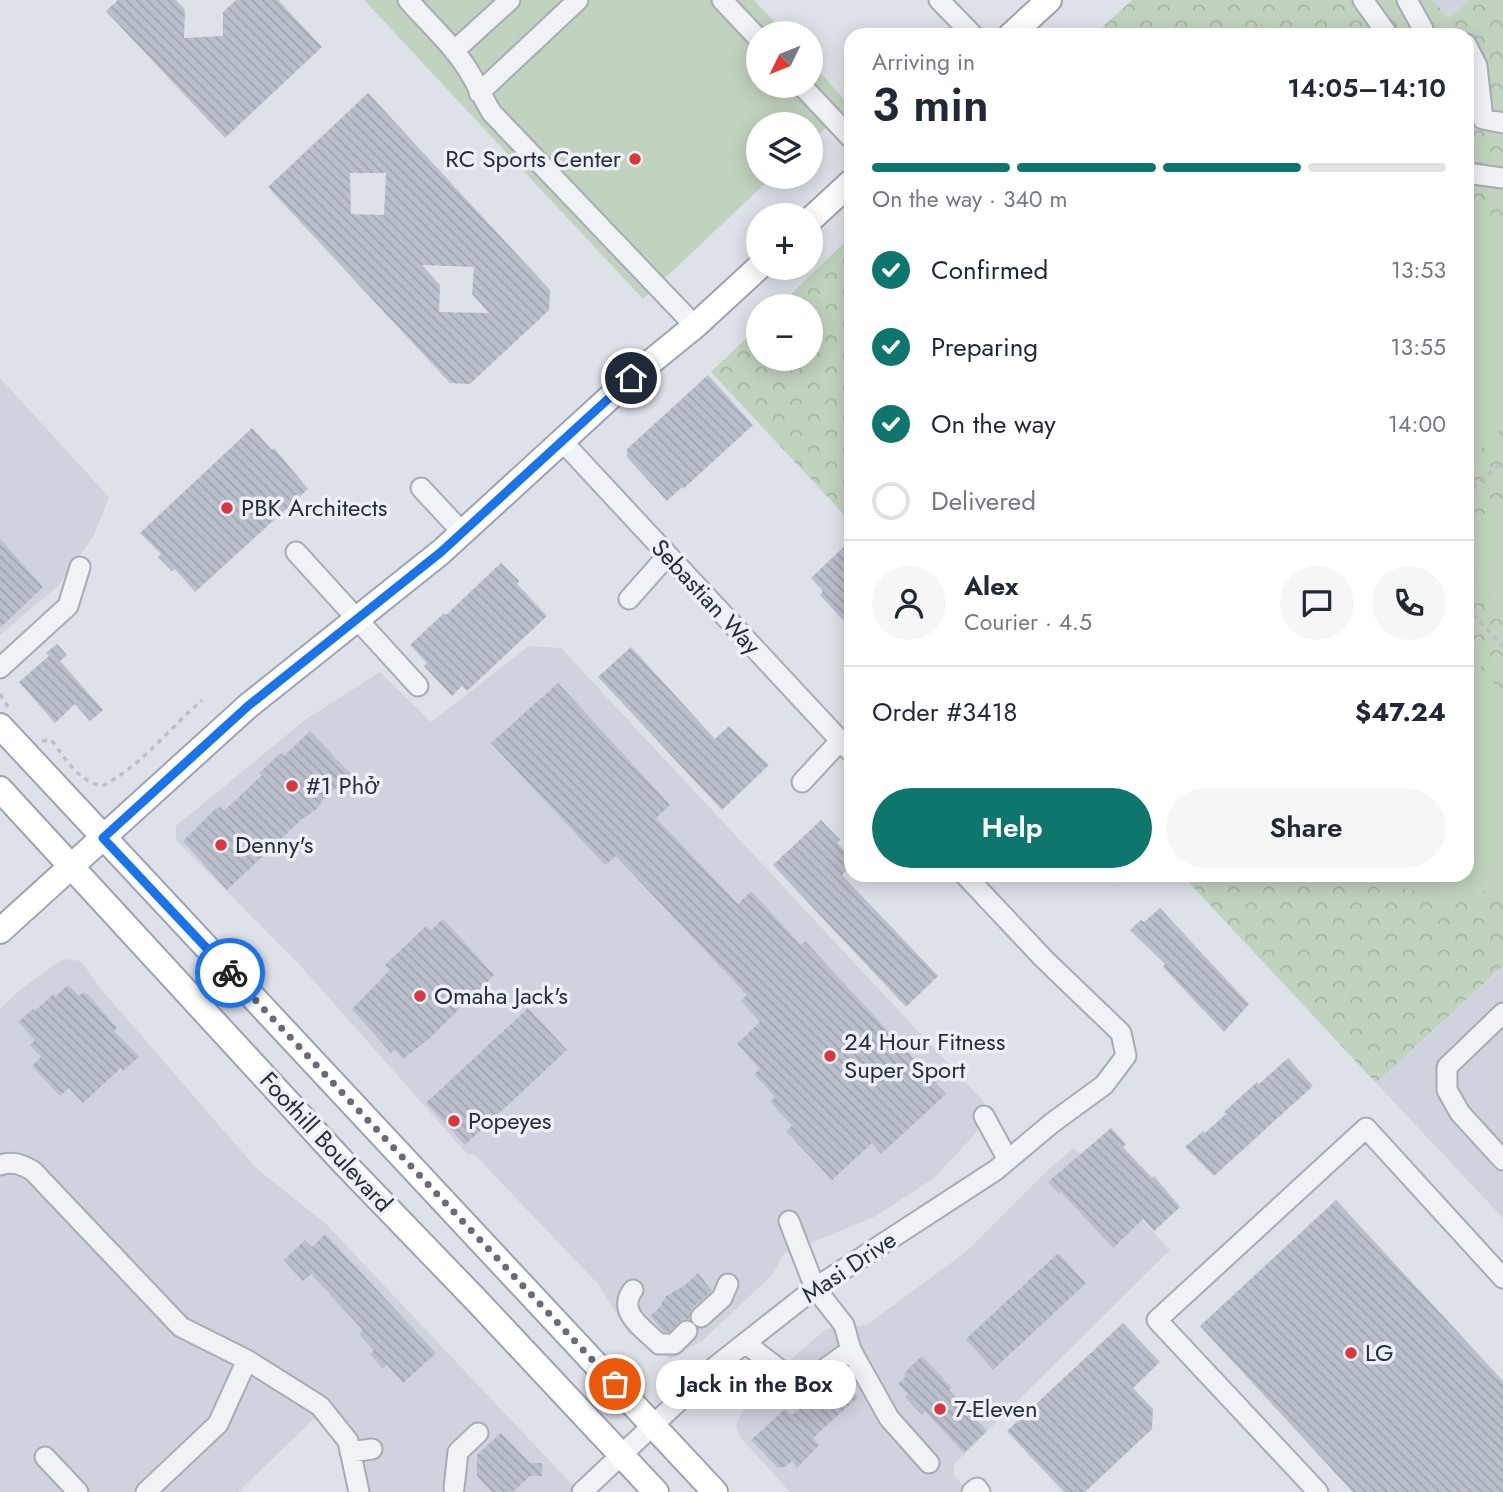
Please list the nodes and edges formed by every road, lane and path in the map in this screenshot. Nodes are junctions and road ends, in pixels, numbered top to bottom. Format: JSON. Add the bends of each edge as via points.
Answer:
{"nodes":[{"id":1,"x":408,"y":0,"type":"edge"},
{"id":2,"x":510,"y":0,"type":"edge"},
{"id":3,"x":578,"y":0,"type":"edge"},
{"id":4,"x":722,"y":0,"type":"edge"},
{"id":5,"x":939,"y":0,"type":"edge"},
{"id":6,"x":1049,"y":0,"type":"edge"},
{"id":7,"x":1363,"y":0,"type":"edge"},
{"id":8,"x":1406,"y":0,"type":"edge"},
{"id":9,"x":746,"y":25,"type":"edge"},
{"id":10,"x":967,"y":28,"type":"edge"},
{"id":11,"x":1019,"y":28,"type":"edge"},
{"id":12,"x":1383,"y":28,"type":"edge"},
{"id":13,"x":1422,"y":28,"type":"edge"},
{"id":14,"x":454,"y":51,"type":"junction"},
{"id":15,"x":1474,"y":60,"type":"edge"},
{"id":16,"x":479,"y":93,"type":"junction"},
{"id":17,"x":813,"y":98,"type":"edge"},
{"id":18,"x":1503,"y":123,"type":"edge"},
{"id":19,"x":844,"y":131,"type":"edge"},
{"id":20,"x":1474,"y":174,"type":"edge"},
{"id":21,"x":1503,"y":178,"type":"edge"},
{"id":22,"x":844,"y":189,"type":"edge"},
{"id":23,"x":823,"y":208,"type":"edge"},
{"id":24,"x":746,"y":279,"type":"edge"},
{"id":25,"x":695,"y":326,"type":"junction"},
{"id":26,"x":562,"y":442,"type":"junction"},
{"id":27,"x":1503,"y":461,"type":"edge"},
{"id":28,"x":421,"y":488,"type":"dead end"},
{"id":29,"x":1474,"y":488,"type":"edge"},
{"id":30,"x":462,"y":533,"type":"junction"},
{"id":31,"x":296,"y":552,"type":"dead end"},
{"id":32,"x":667,"y":556,"type":"junction"},
{"id":33,"x":80,"y":567,"type":"dead end"},
{"id":34,"x":629,"y":598,"type":"dead end"},
{"id":35,"x":1474,"y":615,"type":"edge"},
{"id":36,"x":357,"y":620,"type":"junction"},
{"id":37,"x":1503,"y":646,"type":"edge"},
{"id":38,"x":0,"y":668,"type":"edge"},
{"id":39,"x":418,"y":686,"type":"dead end"},
{"id":40,"x":1,"y":691,"type":"edge"},
{"id":41,"x":202,"y":700,"type":"dead end"},
{"id":42,"x":7,"y":720,"type":"edge"},
{"id":43,"x":37,"y":741,"type":"dead end"},
{"id":44,"x":844,"y":744,"type":"edge"},
{"id":45,"x":844,"y":748,"type":"edge"},
{"id":46,"x":802,"y":782,"type":"dead end"},
{"id":47,"x":0,"y":789,"type":"edge"},
{"id":48,"x":103,"y":838,"type":"junction"},
{"id":49,"x":71,"y":867,"type":"junction"},
{"id":50,"x":972,"y":882,"type":"edge"},
{"id":51,"x":0,"y":931,"type":"edge"},
{"id":52,"x":1503,"y":1013,"type":"edge"},
{"id":53,"x":984,"y":1116,"type":"dead end"},
{"id":54,"x":1008,"y":1160,"type":"junction"},
{"id":55,"x":1503,"y":1160,"type":"edge"},
{"id":56,"x":0,"y":1165,"type":"edge"},
{"id":57,"x":789,"y":1221,"type":"dead end"},
{"id":58,"x":1503,"y":1278,"type":"edge"},
{"id":59,"x":728,"y":1284,"type":"dead end"},
{"id":60,"x":815,"y":1288,"type":"junction"},
{"id":61,"x":633,"y":1290,"type":"dead end"},
{"id":62,"x":745,"y":1343,"type":"junction"},
{"id":63,"x":851,"y":1350,"type":"junction"},
{"id":64,"x":247,"y":1360,"type":"junction"},
{"id":65,"x":654,"y":1425,"type":"junction"},
{"id":66,"x":478,"y":1433,"type":"dead end"},
{"id":67,"x":372,"y":1449,"type":"dead end"},
{"id":68,"x":350,"y":1452,"type":"junction"},
{"id":69,"x":622,"y":1455,"type":"junction"},
{"id":70,"x":45,"y":1457,"type":"dead end"},
{"id":71,"x":929,"y":1463,"type":"dead end"},
{"id":72,"x":454,"y":1488,"type":"dead end"},
{"id":73,"x":78,"y":1492,"type":"edge"},
{"id":74,"x":146,"y":1492,"type":"edge"},
{"id":75,"x":359,"y":1492,"type":"edge"},
{"id":76,"x":582,"y":1492,"type":"edge"},
{"id":77,"x":656,"y":1492,"type":"edge"},
{"id":78,"x":715,"y":1492,"type":"edge"},
{"id":79,"x":1318,"y":1492,"type":"edge"}],
"edges":[{"from":1,"to":14,"type":"street"},
{"from":2,"to":14,"type":"street"},
{"from":3,"to":16,"type":"street"},
{"from":4,"to":9,"type":"street"},
{"from":5,"to":10,"type":"street"},
{"from":6,"to":11,"type":"main road"},
{"from":7,"to":12,"type":"street"},
{"from":8,"to":13,"type":"street"},
{"from":14,"to":16,"type":"street"},
{"from":15,"to":18,"type":"street","via":[[1483,119]]},
{"from":16,"to":25,"type":"street","via":[[492,113]]},
{"from":17,"to":19,"type":"street"},
{"from":20,"to":21,"type":"street"},
{"from":22,"to":23,"type":"main road"},
{"from":24,"to":25,"type":"main road"},
{"from":25,"to":26,"type":"main road"},
{"from":26,"to":30,"type":"main road"},
{"from":26,"to":32,"type":"street","name":"Sebastian Way"},
{"from":27,"to":29,"type":"path"},
{"from":28,"to":30,"type":"street"},
{"from":30,"to":36,"type":"main road"},
{"from":31,"to":36,"type":"street"},
{"from":32,"to":34,"type":"street"},
{"from":32,"to":44,"type":"street","name":"Sebastian Way"},
{"from":33,"to":38,"type":"street","via":[[68,606]]},
{"from":35,"to":37,"type":"path"},
{"from":36,"to":39,"type":"street"},
{"from":36,"to":48,"type":"main road","via":[[248,706]]},
{"from":40,"to":42,"type":"path"},
{"from":41,"to":43,"type":"path","via":[[102,786],[73,771],[51,740]]},
{"from":42,"to":48,"type":"main road","name":"Foothill Boulevard"},
{"from":45,"to":46,"type":"street"},
{"from":47,"to":49,"type":"main road","name":"Foothill Boulevard"},
{"from":48,"to":49,"type":"main road"},
{"from":48,"to":65,"type":"main road","name":"Foothill Boulevard"},
{"from":49,"to":51,"type":"main road"},
{"from":49,"to":69,"type":"main road","name":"Foothill Boulevard"},
{"from":50,"to":54,"type":"street","name":"Masi Drive","via":[[1121,1033],[1126,1056],[1104,1085]]},
{"from":52,"to":55,"type":"street","via":[[1447,1067],[1447,1090],[1460,1113]]},
{"from":53,"to":54,"type":"street"},
{"from":54,"to":60,"type":"street","name":"Masi Drive"},
{"from":56,"to":64,"type":"street","via":[[21,1164],[33,1171],[173,1321]]},
{"from":57,"to":60,"type":"street"},
{"from":58,"to":79,"type":"street","via":[[1366,1128],[1157,1320]]},
{"from":59,"to":61,"type":"street","via":[[722,1298],[667,1346],[659,1344],[630,1315],[627,1298]]},
{"from":60,"to":62,"type":"street","name":"Masi Drive"},
{"from":60,"to":63,"type":"street","via":[[844,1325]]},
{"from":62,"to":63,"type":"street","via":[[801,1386]]},
{"from":62,"to":65,"type":"street","name":"Masi Drive"},
{"from":63,"to":71,"type":"street","via":[[889,1418]]},
{"from":64,"to":68,"type":"street","via":[[320,1406],[348,1441]]},
{"from":64,"to":74,"type":"street","via":[[218,1424]]},
{"from":65,"to":69,"type":"street","name":"Masi Drive"},
{"from":65,"to":78,"type":"main road","name":"Foothill Boulevard"},
{"from":66,"to":72,"type":"street","via":[[458,1452]]},
{"from":67,"to":68,"type":"street"},
{"from":68,"to":75,"type":"street"},
{"from":69,"to":76,"type":"street","name":"Masi Drive"},
{"from":69,"to":77,"type":"main road","name":"Foothill Boulevard"},
{"from":70,"to":73,"type":"street"}]}
